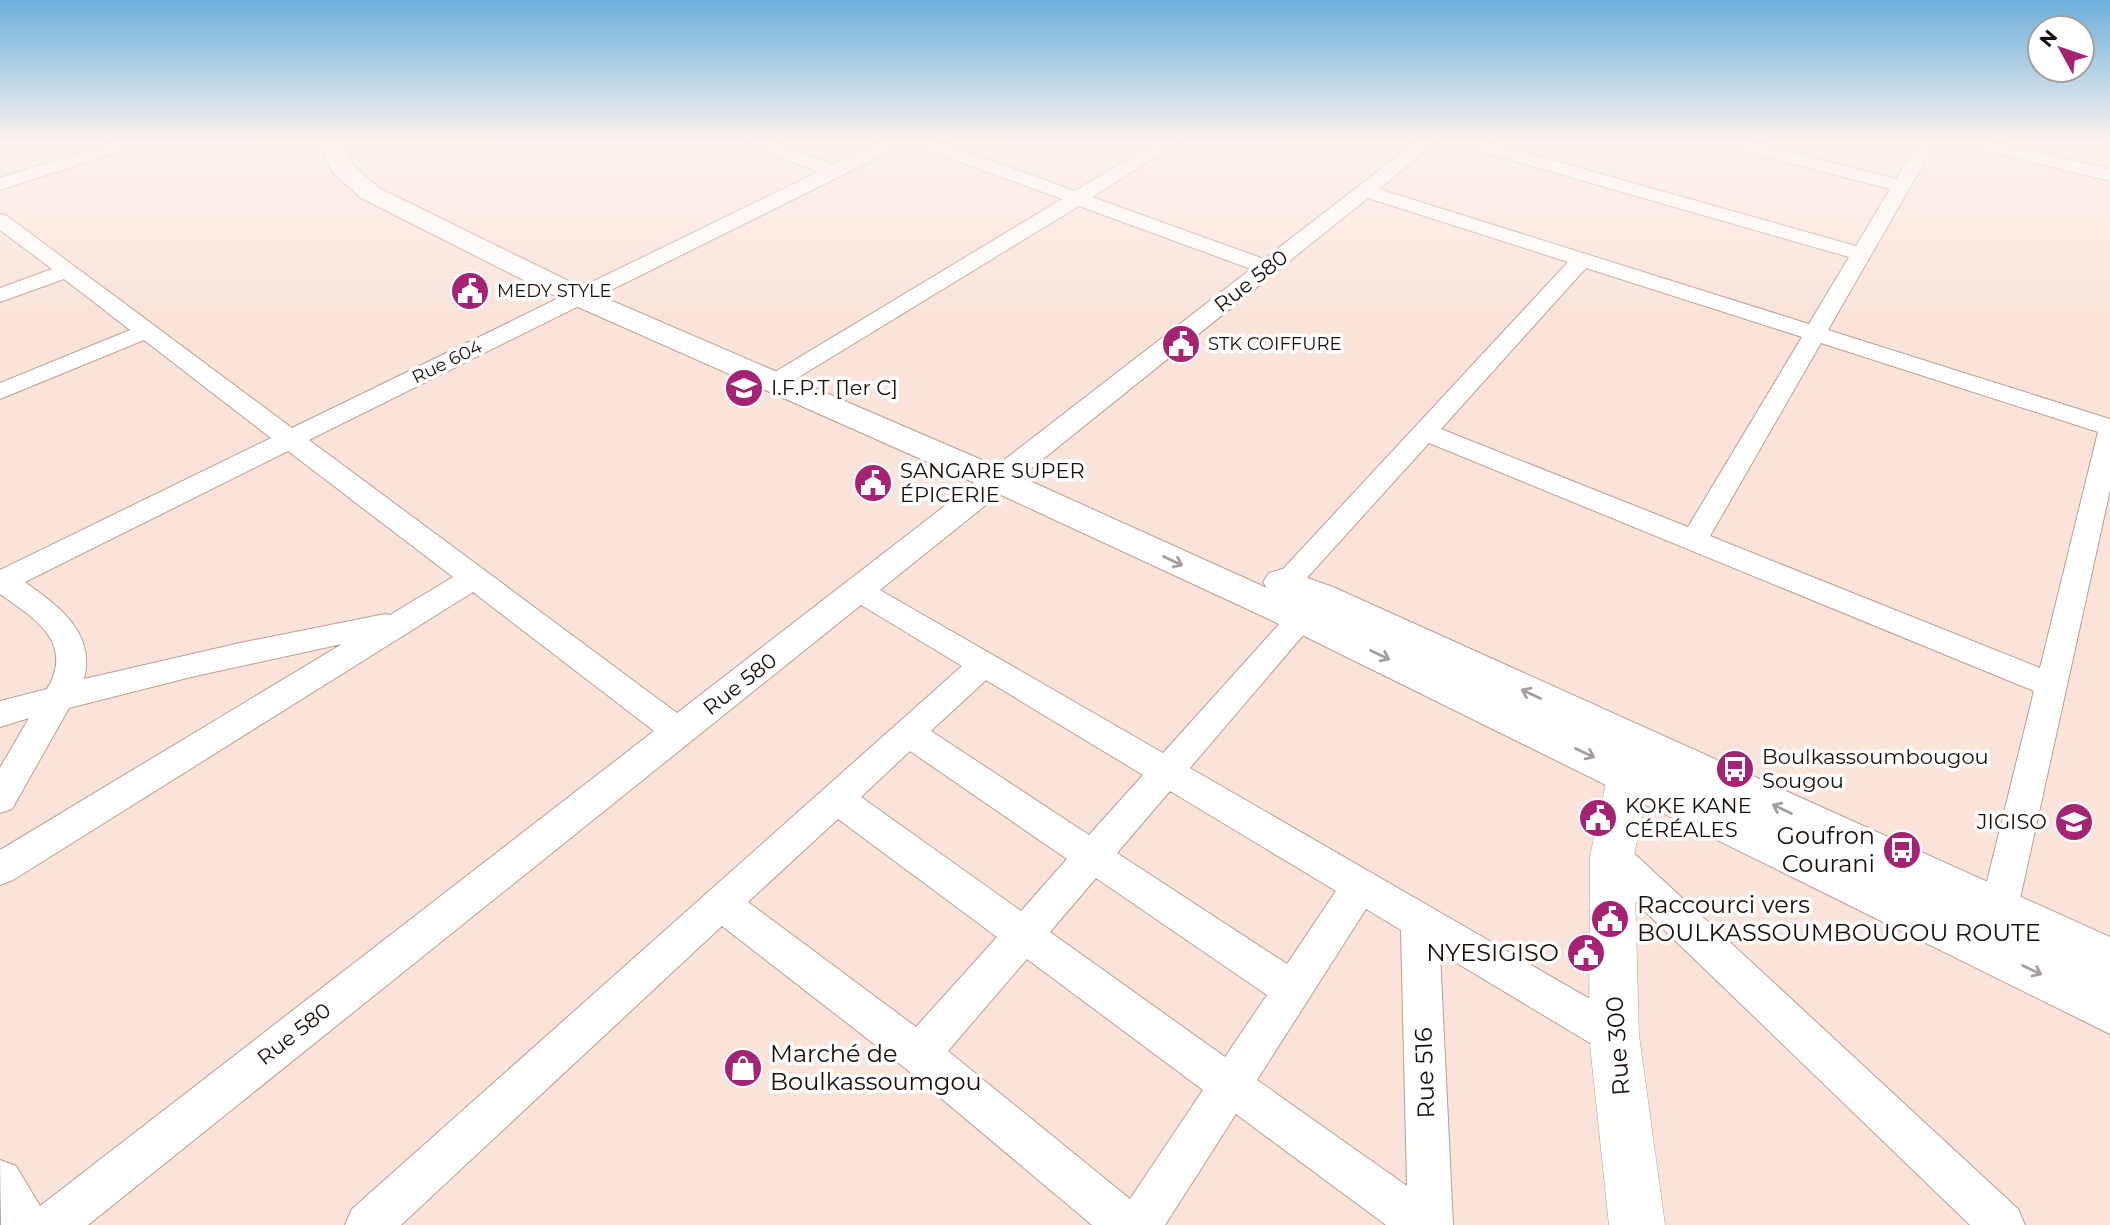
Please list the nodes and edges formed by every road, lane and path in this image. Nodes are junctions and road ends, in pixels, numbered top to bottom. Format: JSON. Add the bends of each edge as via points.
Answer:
{"nodes":[{"id":1,"x":386,"y":199,"type":"edge"},
{"id":2,"x":423,"y":199,"type":"edge"},
{"id":3,"x":779,"y":199,"type":"edge"},
{"id":4,"x":1075,"y":199,"type":"edge"},
{"id":5,"x":1080,"y":199,"type":"edge"},
{"id":6,"x":1355,"y":199,"type":"edge"},
{"id":7,"x":1391,"y":199,"type":"edge"},
{"id":8,"x":1669,"y":199,"type":"edge"},
{"id":9,"x":1894,"y":199,"type":"edge"},
{"id":10,"x":0,"y":220,"type":"edge"},
{"id":11,"x":1862,"y":254,"type":"junction"},
{"id":12,"x":1582,"y":260,"type":"junction"},
{"id":13,"x":1268,"y":268,"type":"junction"},
{"id":14,"x":67,"y":271,"type":"junction"},
{"id":15,"x":589,"y":292,"type":"junction"},
{"id":16,"x":0,"y":295,"type":"edge"},
{"id":17,"x":147,"y":331,"type":"junction"},
{"id":18,"x":1815,"y":334,"type":"junction"},
{"id":19,"x":785,"y":376,"type":"junction"},
{"id":20,"x":0,"y":392,"type":"edge"},
{"id":21,"x":2110,"y":427,"type":"edge"},
{"id":22,"x":1425,"y":432,"type":"junction"},
{"id":23,"x":2110,"y":433,"type":"edge"},
{"id":24,"x":290,"y":440,"type":"junction"},
{"id":25,"x":1007,"y":473,"type":"junction"},
{"id":26,"x":1694,"y":541,"type":"junction"},
{"id":27,"x":474,"y":578,"type":"junction"},
{"id":28,"x":2,"y":582,"type":"edge"},
{"id":29,"x":858,"y":590,"type":"junction"},
{"id":30,"x":1277,"y":594,"type":"junction"},
{"id":31,"x":1311,"y":607,"type":"junction"},
{"id":32,"x":401,"y":623,"type":"junction"},
{"id":33,"x":984,"y":664,"type":"junction"},
{"id":34,"x":2051,"y":685,"type":"junction"},
{"id":35,"x":57,"y":698,"type":"junction"},
{"id":36,"x":0,"y":714,"type":"edge"},
{"id":37,"x":678,"y":732,"type":"junction"},
{"id":38,"x":908,"y":733,"type":"junction"},
{"id":39,"x":1636,"y":760,"type":"junction"},
{"id":40,"x":1166,"y":773,"type":"junction"},
{"id":41,"x":836,"y":798,"type":"junction"},
{"id":42,"x":0,"y":799,"type":"edge"},
{"id":43,"x":1093,"y":856,"type":"junction"},
{"id":44,"x":1612,"y":856,"type":"junction"},
{"id":45,"x":0,"y":869,"type":"edge"},
{"id":46,"x":1360,"y":886,"type":"junction"},
{"id":47,"x":721,"y":903,"type":"junction"},
{"id":48,"x":1999,"y":909,"type":"junction"},
{"id":49,"x":1420,"y":920,"type":"junction"},
{"id":50,"x":1024,"y":935,"type":"junction"},
{"id":51,"x":1990,"y":949,"type":"junction"},
{"id":52,"x":2110,"y":962,"type":"edge"},
{"id":53,"x":1293,"y":990,"type":"junction"},
{"id":54,"x":2110,"y":1009,"type":"edge"},
{"id":55,"x":1615,"y":1035,"type":"junction"},
{"id":56,"x":919,"y":1054,"type":"junction"},
{"id":57,"x":1230,"y":1085,"type":"junction"},
{"id":58,"x":0,"y":1182,"type":"edge"},
{"id":59,"x":371,"y":1224,"type":"edge"},
{"id":60,"x":26,"y":1225,"type":"edge"},
{"id":61,"x":52,"y":1225,"type":"edge"},
{"id":62,"x":1127,"y":1225,"type":"edge"},
{"id":63,"x":1139,"y":1225,"type":"edge"},
{"id":64,"x":1423,"y":1225,"type":"edge"},
{"id":65,"x":1430,"y":1225,"type":"edge"},
{"id":66,"x":1637,"y":1225,"type":"edge"},
{"id":67,"x":2002,"y":1225,"type":"edge"}],
"edges":[{"from":1,"to":15,"type":"main road"},
{"from":2,"to":15,"type":"main road"},
{"from":3,"to":15,"type":"street","name":"Rue 604"},
{"from":4,"to":19,"type":"street"},
{"from":5,"to":13,"type":"street"},
{"from":6,"to":13,"type":"street","name":"Rue 580"},
{"from":7,"to":12,"type":"street"},
{"from":8,"to":11,"type":"street"},
{"from":9,"to":11,"type":"street"},
{"from":10,"to":14,"type":"street"},
{"from":11,"to":18,"type":"street"},
{"from":12,"to":18,"type":"street"},
{"from":12,"to":22,"type":"street"},
{"from":13,"to":25,"type":"street","name":"Rue 580"},
{"from":14,"to":16,"type":"street"},
{"from":14,"to":17,"type":"street"},
{"from":15,"to":19,"type":"main road"},
{"from":15,"to":24,"type":"street","name":"Rue 604"},
{"from":17,"to":20,"type":"street"},
{"from":17,"to":24,"type":"street"},
{"from":18,"to":21,"type":"street"},
{"from":18,"to":26,"type":"street"},
{"from":19,"to":25,"type":"main road"},
{"from":22,"to":26,"type":"street"},
{"from":22,"to":30,"type":"street"},
{"from":23,"to":34,"type":"street"},
{"from":24,"to":27,"type":"street"},
{"from":24,"to":28,"type":"street","name":"Rue 604"},
{"from":25,"to":29,"type":"street","name":"Rue 580"},
{"from":25,"to":30,"type":"main road"},
{"from":26,"to":34,"type":"street"},
{"from":27,"to":32,"type":"street"},
{"from":27,"to":37,"type":"street"},
{"from":28,"to":35,"type":"street","via":[[54,618],[71,648],[70,677]]},
{"from":29,"to":33,"type":"street"},
{"from":29,"to":37,"type":"street","name":"Rue 580"},
{"from":30,"to":31,"type":"main road"},
{"from":31,"to":39,"type":"main road"},
{"from":31,"to":40,"type":"street"},
{"from":32,"to":35,"type":"street","via":[[299,640]]},
{"from":32,"to":45,"type":"street"},
{"from":33,"to":38,"type":"street"},
{"from":33,"to":40,"type":"street"},
{"from":34,"to":48,"type":"street"},
{"from":35,"to":36,"type":"street"},
{"from":35,"to":42,"type":"street"},
{"from":37,"to":61,"type":"street","name":"Rue 580"},
{"from":38,"to":41,"type":"street"},
{"from":38,"to":43,"type":"street"},
{"from":39,"to":44,"type":"street","name":"Rue 300"},
{"from":48,"to":39,"type":"main road","one_way":true},
{"from":39,"to":51,"type":"main road"},
{"from":40,"to":43,"type":"street"},
{"from":40,"to":46,"type":"street"},
{"from":41,"to":47,"type":"street"},
{"from":41,"to":50,"type":"street"},
{"from":43,"to":50,"type":"street"},
{"from":43,"to":53,"type":"street"},
{"from":44,"to":55,"type":"street","name":"Rue 300"},
{"from":44,"to":67,"type":"street"},
{"from":46,"to":49,"type":"street"},
{"from":46,"to":53,"type":"street"},
{"from":47,"to":56,"type":"street"},
{"from":47,"to":59,"type":"street"},
{"from":48,"to":51,"type":"street"},
{"from":48,"to":52,"type":"main road"},
{"from":49,"to":55,"type":"street"},
{"from":49,"to":65,"type":"street","name":"Rue 516"},
{"from":50,"to":56,"type":"street"},
{"from":50,"to":57,"type":"street"},
{"from":51,"to":54,"type":"main road","one_way":true},
{"from":53,"to":57,"type":"street"},
{"from":55,"to":66,"type":"street","name":"Rue 300"},
{"from":56,"to":62,"type":"street"},
{"from":57,"to":63,"type":"street"},
{"from":57,"to":64,"type":"street"},
{"from":58,"to":60,"type":"street"}]}
